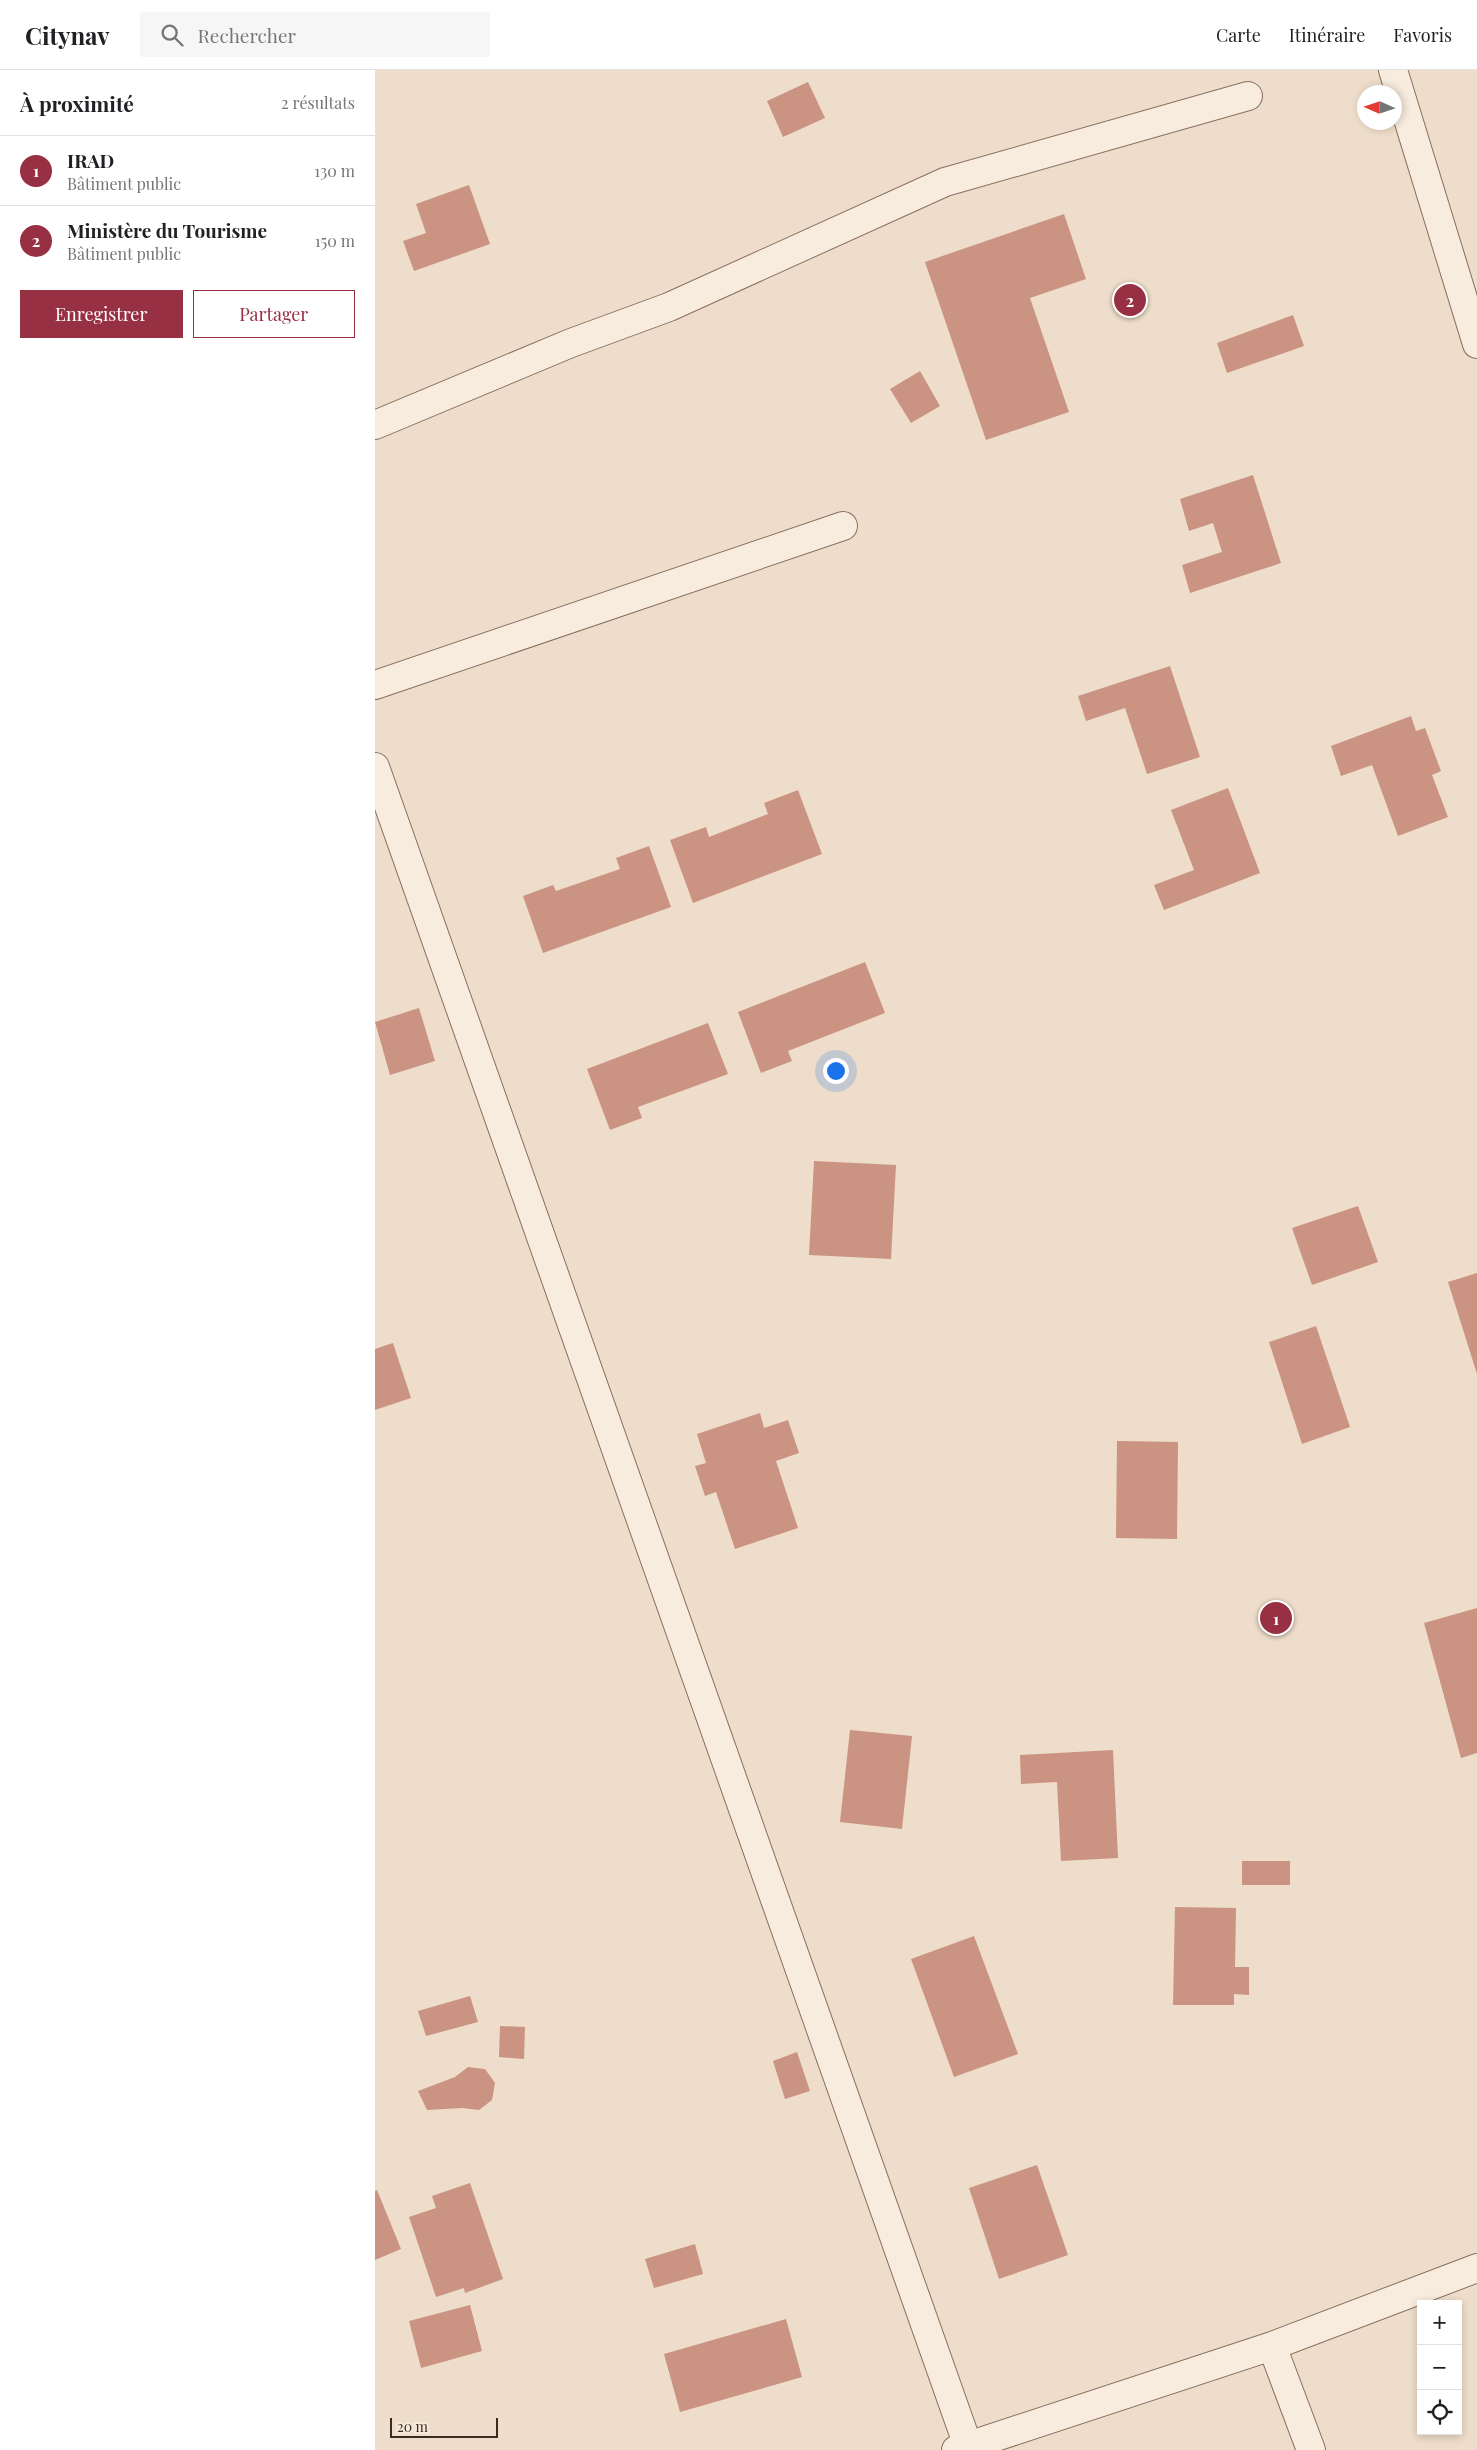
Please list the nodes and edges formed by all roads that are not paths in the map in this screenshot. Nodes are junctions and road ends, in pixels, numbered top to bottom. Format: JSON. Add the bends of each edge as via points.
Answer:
{"nodes":[{"id":1,"x":1393,"y":70,"type":"edge"},
{"id":2,"x":1248,"y":96,"type":"dead end"},
{"id":3,"x":1477,"y":344,"type":"edge"},
{"id":4,"x":375,"y":425,"type":"edge"},
{"id":5,"x":843,"y":526,"type":"dead end"},
{"id":6,"x":375,"y":685,"type":"edge"},
{"id":7,"x":375,"y":766,"type":"edge"},
{"id":8,"x":1477,"y":2268,"type":"edge"},
{"id":9,"x":1272,"y":2346,"type":"junction"},
{"id":10,"x":962,"y":2448,"type":"edge"},
{"id":11,"x":1311,"y":2450,"type":"edge"}],
"edges":[{"from":1,"to":3,"type":"street"},
{"from":2,"to":4,"type":"street","via":[[945,182],[669,307],[571,343]]},
{"from":5,"to":6,"type":"street"},
{"from":7,"to":10,"type":"street"},
{"from":8,"to":9,"type":"street"},
{"from":9,"to":10,"type":"street"},
{"from":9,"to":11,"type":"street"}]}
